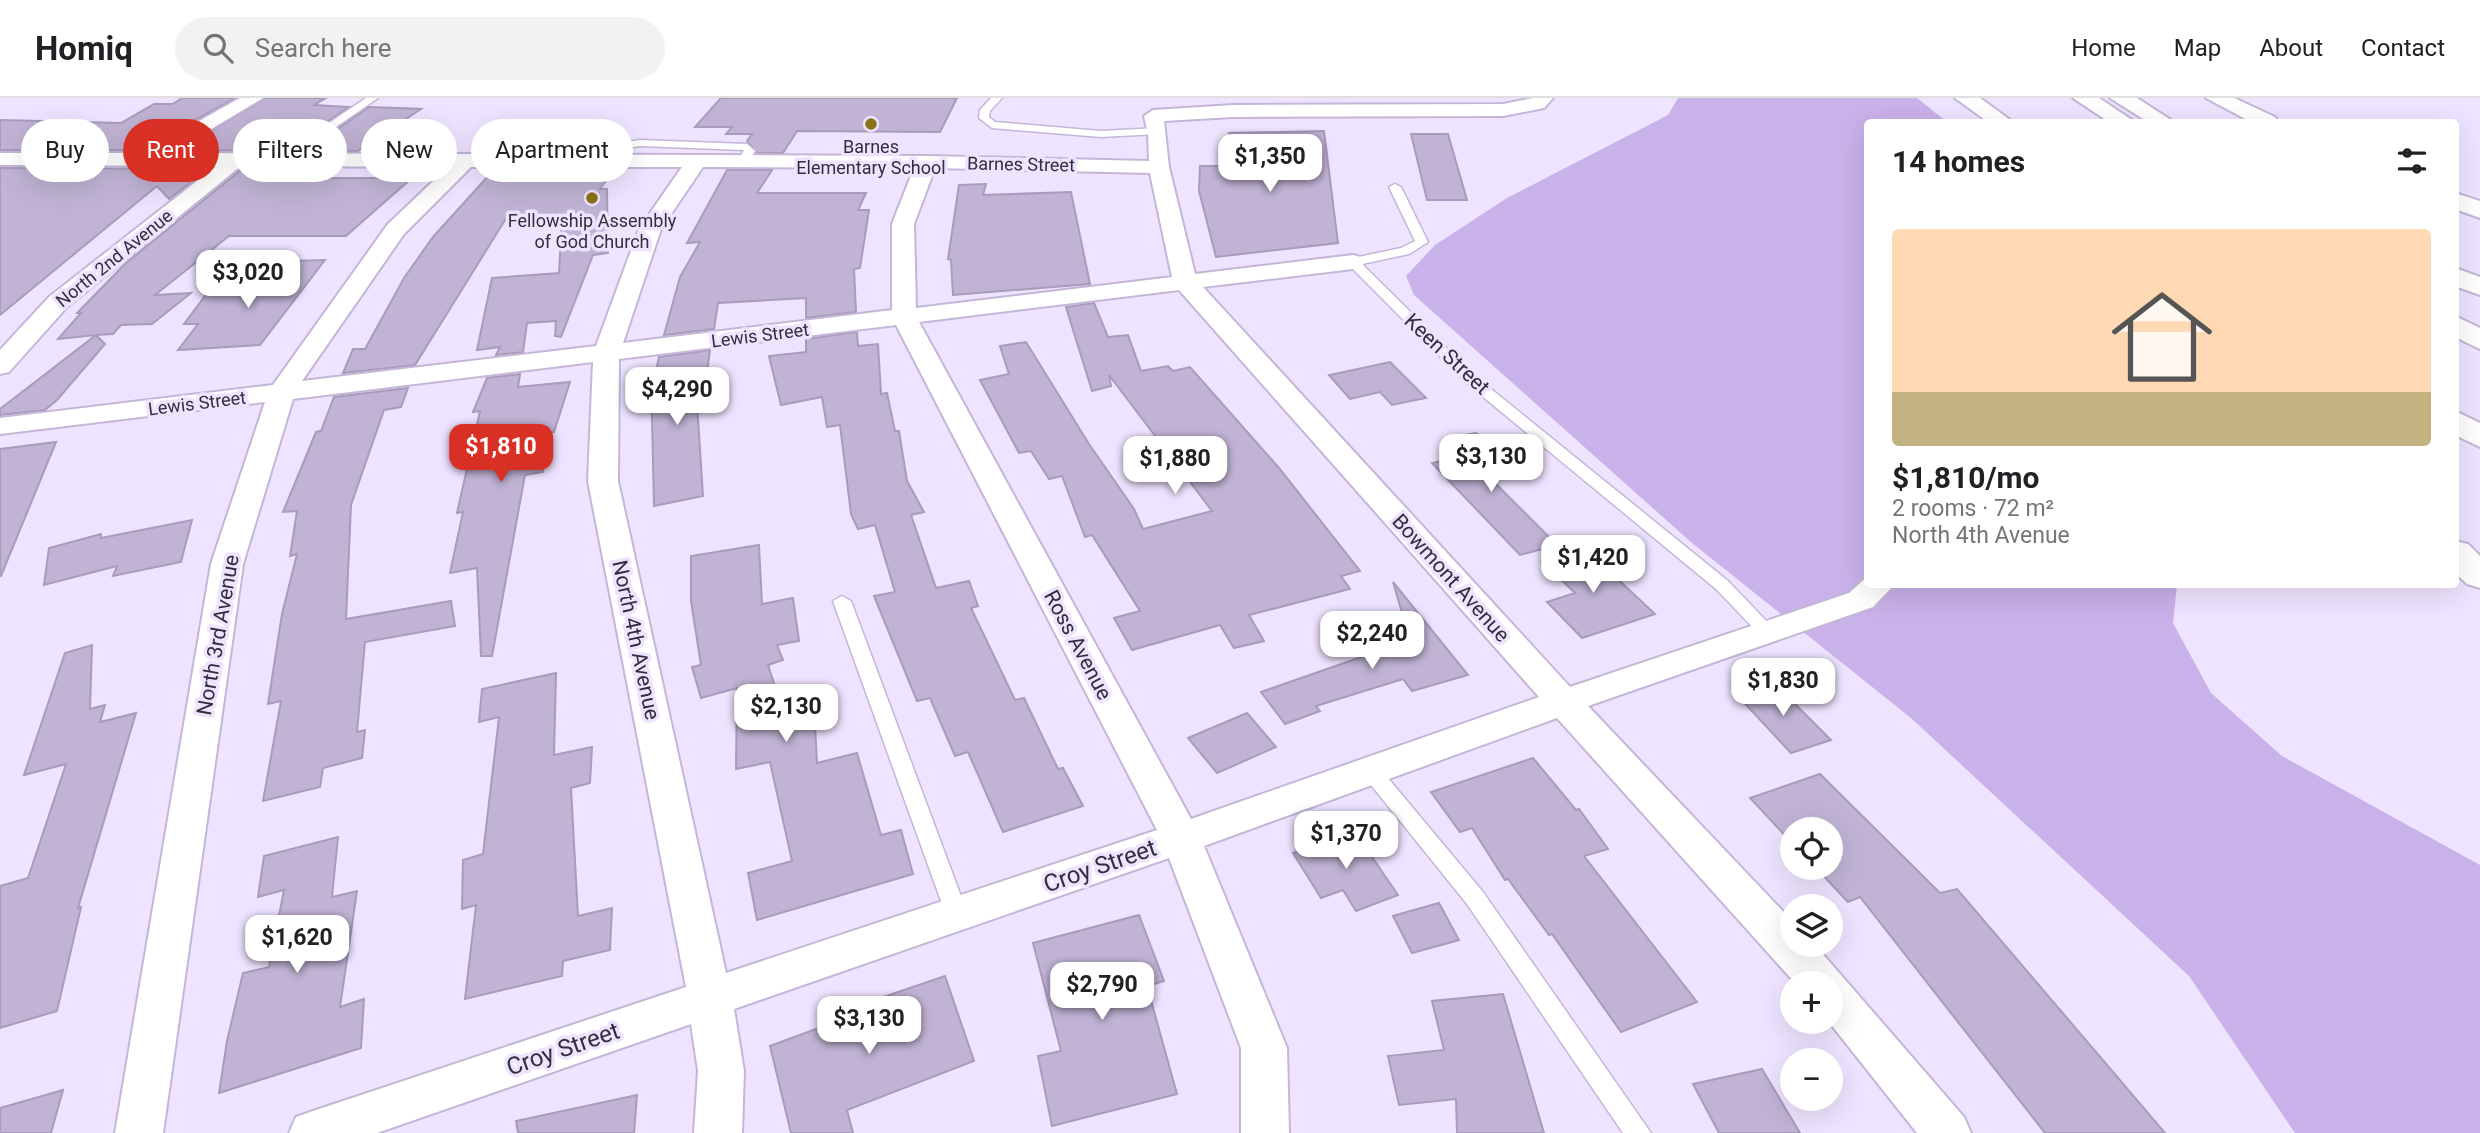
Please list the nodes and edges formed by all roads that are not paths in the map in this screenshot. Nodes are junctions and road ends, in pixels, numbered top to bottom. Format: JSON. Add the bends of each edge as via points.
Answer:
{"nodes":[{"id":1,"x":254,"y":98,"type":"edge"},
{"id":2,"x":373,"y":98,"type":"edge"},
{"id":3,"x":997,"y":98,"type":"edge"},
{"id":4,"x":1544,"y":98,"type":"edge"},
{"id":5,"x":1940,"y":98,"type":"edge"},
{"id":6,"x":1966,"y":98,"type":"edge"},
{"id":7,"x":2084,"y":98,"type":"edge"},
{"id":8,"x":2121,"y":98,"type":"edge"},
{"id":9,"x":2217,"y":98,"type":"edge"},
{"id":10,"x":1498,"y":104,"type":"edge"},
{"id":11,"x":218,"y":119,"type":"edge"},
{"id":12,"x":342,"y":119,"type":"edge"},
{"id":13,"x":1968,"y":119,"type":"edge"},
{"id":14,"x":1998,"y":119,"type":"edge"},
{"id":15,"x":2119,"y":119,"type":"edge"},
{"id":16,"x":2158,"y":119,"type":"edge"},
{"id":17,"x":2261,"y":119,"type":"edge"},
{"id":18,"x":1154,"y":120,"type":"edge"},
{"id":19,"x":633,"y":145,"type":"edge"},
{"id":20,"x":0,"y":159,"type":"edge"},
{"id":21,"x":123,"y":159,"type":"edge"},
{"id":22,"x":347,"y":161,"type":"edge"},
{"id":23,"x":233,"y":162,"type":"edge"},
{"id":24,"x":464,"y":162,"type":"junction"},
{"id":25,"x":471,"y":162,"type":"edge"},
{"id":26,"x":928,"y":162,"type":"junction"},
{"id":27,"x":633,"y":163,"type":"edge"},
{"id":28,"x":742,"y":163,"type":"junction"},
{"id":29,"x":695,"y":164,"type":"junction"},
{"id":30,"x":1159,"y":167,"type":"junction"},
{"id":31,"x":1395,"y":187,"type":"dead end"},
{"id":32,"x":2459,"y":202,"type":"edge"},
{"id":33,"x":2480,"y":210,"type":"edge"},
{"id":34,"x":1353,"y":262,"type":"junction"},
{"id":35,"x":2459,"y":278,"type":"edge"},
{"id":36,"x":1185,"y":282,"type":"junction"},
{"id":37,"x":2480,"y":288,"type":"edge"},
{"id":38,"x":904,"y":317,"type":"junction"},
{"id":39,"x":2459,"y":327,"type":"edge"},
{"id":40,"x":2480,"y":340,"type":"edge"},
{"id":41,"x":606,"y":354,"type":"junction"},
{"id":42,"x":0,"y":366,"type":"edge"},
{"id":43,"x":281,"y":393,"type":"junction"},
{"id":44,"x":2459,"y":424,"type":"edge"},
{"id":45,"x":0,"y":426,"type":"edge"},
{"id":46,"x":2480,"y":437,"type":"edge"},
{"id":47,"x":2459,"y":556,"type":"edge"},
{"id":48,"x":2480,"y":576,"type":"edge"},
{"id":49,"x":1875,"y":588,"type":"edge"},
{"id":50,"x":842,"y":601,"type":"dead end"},
{"id":51,"x":1768,"y":634,"type":"junction"},
{"id":52,"x":1563,"y":702,"type":"junction"},
{"id":53,"x":1370,"y":770,"type":"junction"},
{"id":54,"x":1181,"y":838,"type":"junction"},
{"id":55,"x":957,"y":915,"type":"junction"},
{"id":56,"x":1812,"y":971,"type":"edge"},
{"id":57,"x":710,"y":999,"type":"junction"},
{"id":58,"x":1843,"y":1007,"type":"edge"},
{"id":59,"x":139,"y":1133,"type":"edge"},
{"id":60,"x":313,"y":1133,"type":"edge"},
{"id":61,"x":718,"y":1133,"type":"edge"},
{"id":62,"x":1265,"y":1133,"type":"edge"},
{"id":63,"x":1638,"y":1133,"type":"edge"},
{"id":64,"x":1947,"y":1133,"type":"edge"}],
"edges":[{"from":1,"to":11,"type":"street"},
{"from":2,"to":12,"type":"lane"},
{"from":3,"to":18,"type":"lane","via":[[985,110],[984,118],[992,125],[1101,134]]},
{"from":4,"to":10,"type":"street","via":[[1537,104]]},
{"from":5,"to":13,"type":"main road"},
{"from":6,"to":14,"type":"main road"},
{"from":7,"to":15,"type":"main road"},
{"from":8,"to":16,"type":"main road"},
{"from":9,"to":17,"type":"main road"},
{"from":10,"to":18,"type":"street","via":[[1233,111]]},
{"from":18,"to":30,"type":"street","name":"Bowmont Avenue"},
{"from":19,"to":28,"type":"lane","via":[[734,144],[750,150]]},
{"from":20,"to":21,"type":"street","name":"Barnes Street"},
{"from":22,"to":24,"type":"street","name":"Barnes Street"},
{"from":23,"to":42,"type":"street","name":"North 2nd Avenue","via":[[58,302]]},
{"from":24,"to":25,"type":"street","name":"Barnes Street"},
{"from":24,"to":43,"type":"street","name":"North 3rd Avenue","via":[[396,229]]},
{"from":26,"to":28,"type":"street","name":"Barnes Street"},
{"from":26,"to":30,"type":"street","name":"Barnes Street"},
{"from":26,"to":38,"type":"street","name":"Ross Avenue","via":[[903,225]]},
{"from":27,"to":29,"type":"street","name":"Barnes Street"},
{"from":28,"to":29,"type":"street","name":"Barnes Street"},
{"from":29,"to":41,"type":"street","name":"North 4th Avenue","via":[[650,229]]},
{"from":30,"to":36,"type":"street","name":"Bowmont Avenue"},
{"from":31,"to":34,"type":"lane","via":[[1422,242],[1405,251]]},
{"from":32,"to":33,"type":"main road"},
{"from":34,"to":36,"type":"street","name":"Lewis Street"},
{"from":34,"to":51,"type":"lane","name":"Keen Street","via":[[1471,379],[1722,585]]},
{"from":35,"to":37,"type":"main road"},
{"from":36,"to":38,"type":"street","name":"Lewis Street"},
{"from":36,"to":52,"type":"street","name":"Bowmont Avenue"},
{"from":38,"to":41,"type":"street","name":"Lewis Street"},
{"from":38,"to":54,"type":"street","name":"Ross Avenue"},
{"from":39,"to":40,"type":"main road"},
{"from":41,"to":43,"type":"street","name":"Lewis Street"},
{"from":41,"to":57,"type":"street","name":"North 4th Avenue","via":[[603,481]]},
{"from":43,"to":45,"type":"street","name":"Lewis Street"},
{"from":43,"to":59,"type":"street","name":"North 3rd Avenue","via":[[228,564]]},
{"from":44,"to":46,"type":"main road"},
{"from":47,"to":48,"type":"main road"},
{"from":49,"to":51,"type":"street","name":"Croy Street","via":[[1861,600]]},
{"from":50,"to":55,"type":"lane"},
{"from":51,"to":52,"type":"street","name":"Croy Street"},
{"from":52,"to":53,"type":"street","name":"Croy Street"},
{"from":52,"to":56,"type":"street","name":"Bowmont Avenue"},
{"from":53,"to":54,"type":"street","name":"Croy Street"},
{"from":53,"to":63,"type":"lane","via":[[1475,898]]},
{"from":54,"to":55,"type":"street","name":"Croy Street"},
{"from":54,"to":62,"type":"street","name":"Ross Avenue","via":[[1265,1048]]},
{"from":55,"to":57,"type":"street","name":"Croy Street"},
{"from":57,"to":60,"type":"street","name":"Croy Street"},
{"from":57,"to":61,"type":"street","name":"North 4th Avenue","via":[[720,1071]]},
{"from":58,"to":64,"type":"street"}]}
